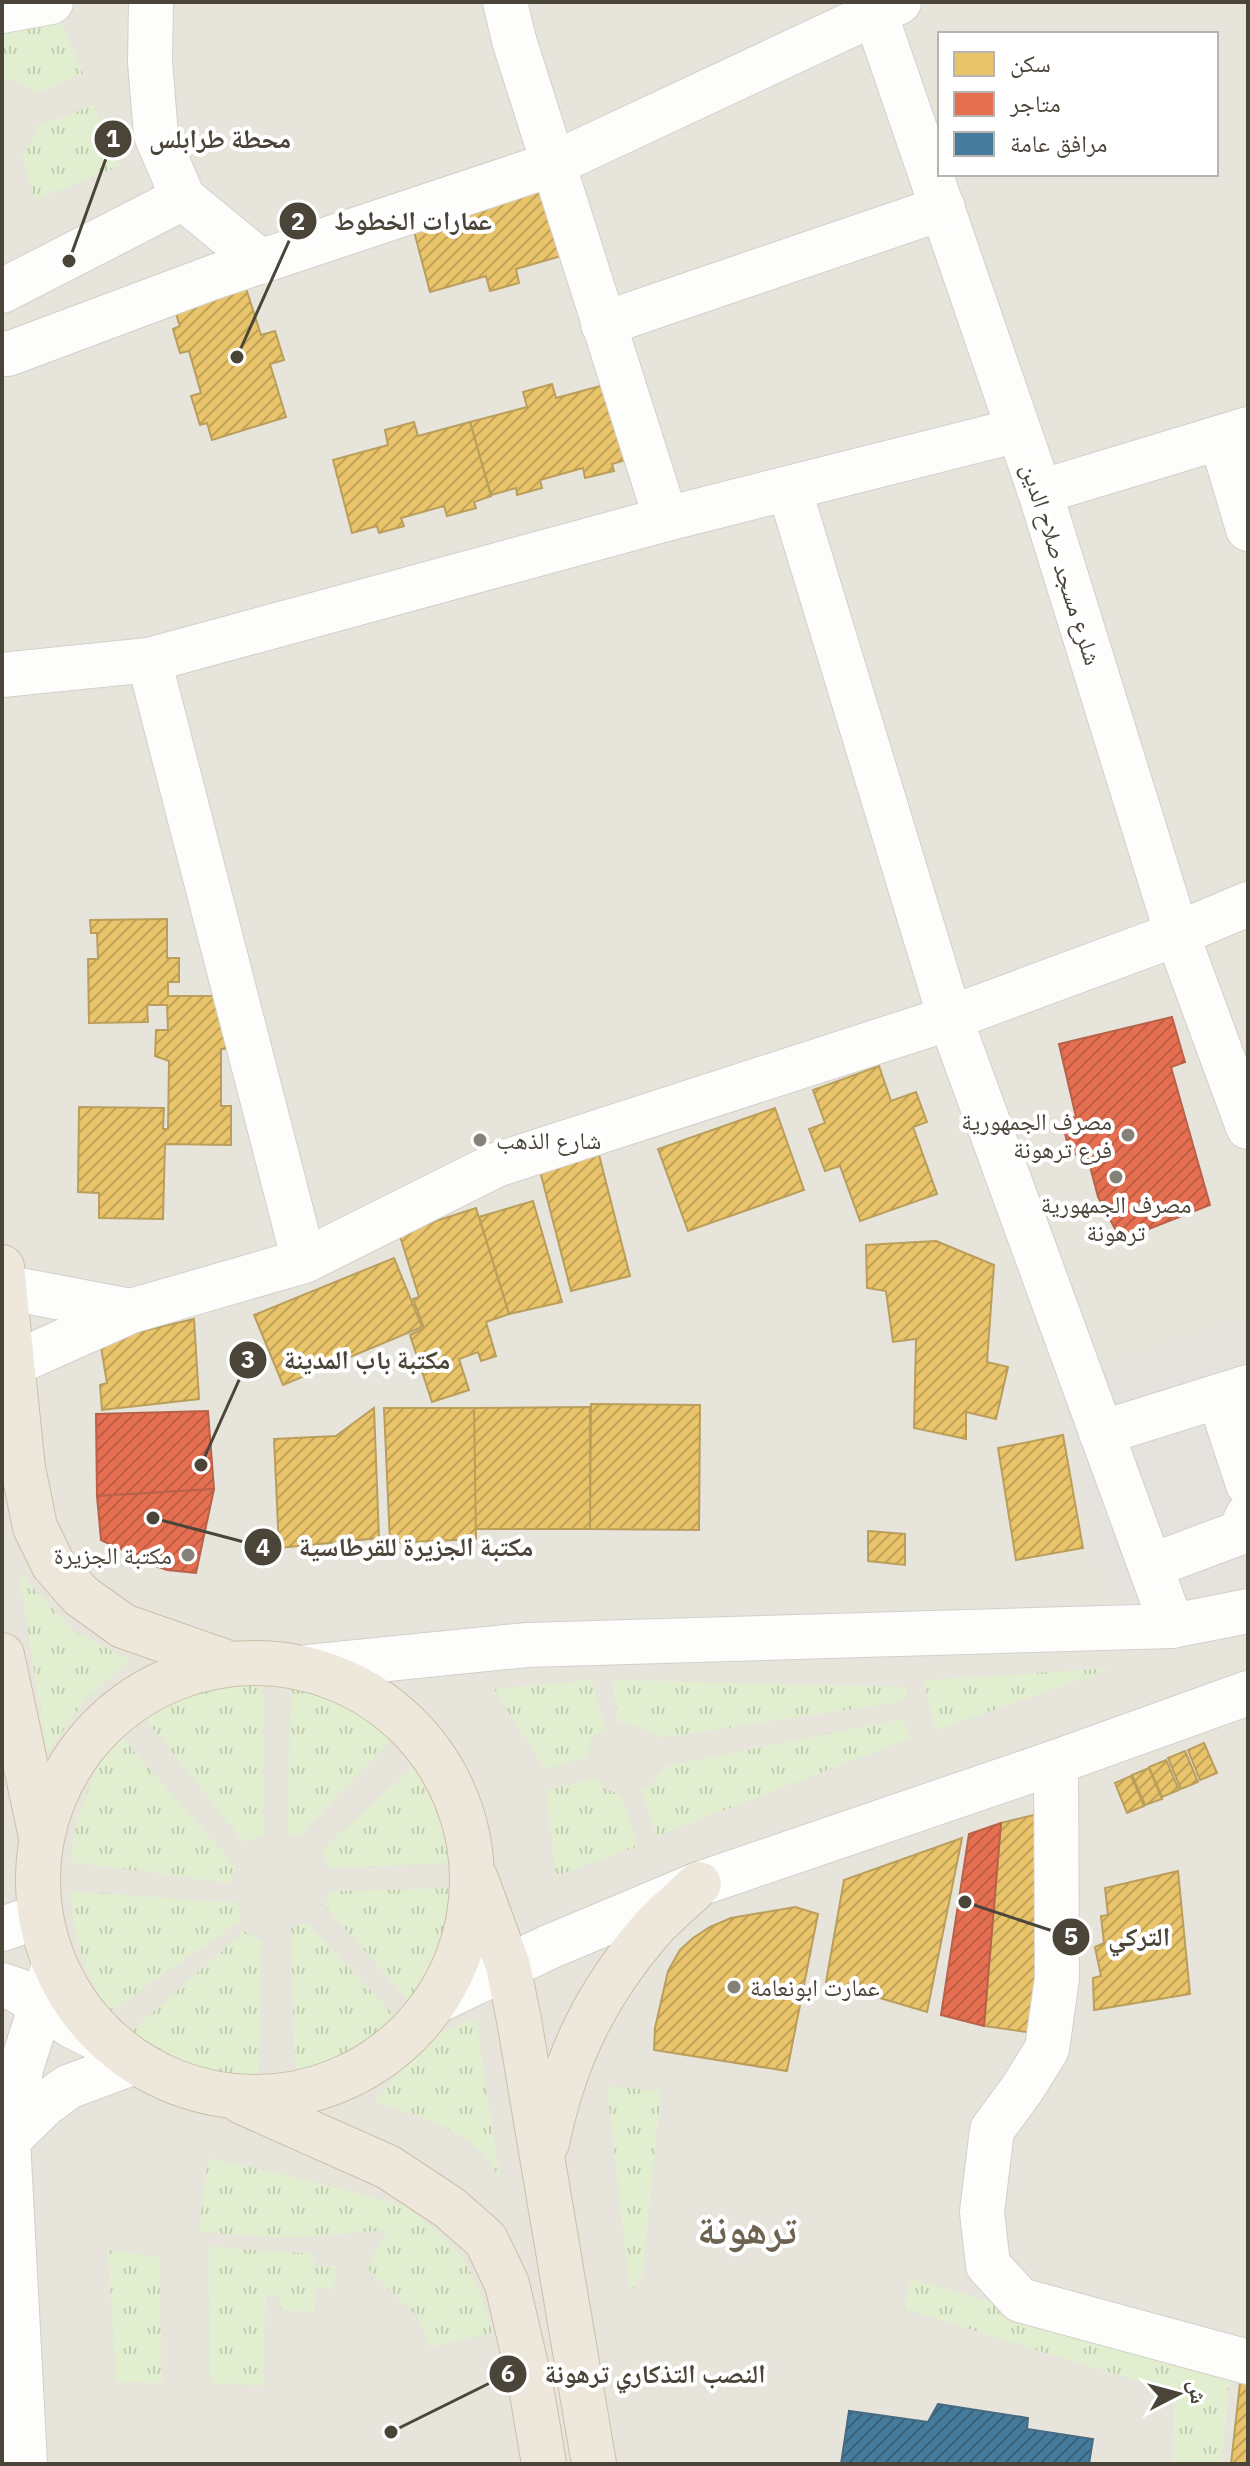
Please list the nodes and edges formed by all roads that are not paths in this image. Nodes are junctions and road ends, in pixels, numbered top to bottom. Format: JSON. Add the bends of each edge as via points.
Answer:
{"nodes":[{"id":1,"x":51,"y":2,"type":"edge"},
{"id":2,"x":151,"y":2,"type":"edge"},
{"id":3,"x":505,"y":2,"type":"edge"},
{"id":4,"x":883,"y":6,"type":"edge"},
{"id":5,"x":2,"y":11,"type":"edge"},
{"id":6,"x":553,"y":164,"type":"junction"},
{"id":7,"x":183,"y":198,"type":"junction"},
{"id":8,"x":943,"y":208,"type":"junction"},
{"id":9,"x":261,"y":262,"type":"junction"},
{"id":10,"x":2,"y":291,"type":"edge"},
{"id":11,"x":603,"y":324,"type":"junction"},
{"id":12,"x":4,"y":357,"type":"edge"},
{"id":13,"x":1018,"y":430,"type":"junction"},
{"id":14,"x":1234,"y":434,"type":"edge"},
{"id":15,"x":789,"y":488,"type":"junction"},
{"id":16,"x":1040,"y":492,"type":"junction"},
{"id":17,"x":666,"y":519,"type":"junction"},
{"id":18,"x":1248,"y":529,"type":"edge"},
{"id":19,"x":149,"y":660,"type":"junction"},
{"id":20,"x":2,"y":675,"type":"edge"},
{"id":21,"x":1248,"y":904,"type":"edge"},
{"id":22,"x":1177,"y":934,"type":"junction"},
{"id":23,"x":950,"y":1018,"type":"junction"},
{"id":24,"x":1243,"y":1099,"type":"edge"},
{"id":25,"x":304,"y":1261,"type":"junction"},
{"id":26,"x":3,"y":1277,"type":"edge"},
{"id":27,"x":131,"y":1311,"type":"junction"},
{"id":28,"x":13,"y":1364,"type":"junction"},
{"id":29,"x":1233,"y":1392,"type":"edge"},
{"id":30,"x":1101,"y":1433,"type":"junction"},
{"id":31,"x":1248,"y":1484,"type":"edge"},
{"id":32,"x":1248,"y":1515,"type":"edge"},
{"id":33,"x":1151,"y":1566,"type":"junction"},
{"id":34,"x":1248,"y":1611,"type":"edge"},
{"id":35,"x":1172,"y":1626,"type":"junction"},
{"id":36,"x":2,"y":1655,"type":"edge"},
{"id":37,"x":226,"y":1662,"type":"junction"},
{"id":38,"x":308,"y":1667,"type":"junction"},
{"id":39,"x":1248,"y":1693,"type":"edge"},
{"id":40,"x":1056,"y":1762,"type":"junction"},
{"id":41,"x":41,"y":1837,"type":"junction"},
{"id":42,"x":474,"y":1873,"type":"junction"},
{"id":43,"x":699,"y":1884,"type":"junction"},
{"id":44,"x":21,"y":1922,"type":"edge"},
{"id":45,"x":508,"y":1966,"type":"junction"},
{"id":46,"x":2,"y":1985,"type":"edge"},
{"id":47,"x":47,"y":1985,"type":"junction"},
{"id":48,"x":437,"y":2001,"type":"junction"},
{"id":49,"x":124,"y":2054,"type":"junction"},
{"id":50,"x":2,"y":2089,"type":"edge"},
{"id":51,"x":233,"y":2097,"type":"junction"},
{"id":52,"x":8,"y":2140,"type":"junction"},
{"id":53,"x":543,"y":2161,"type":"junction"},
{"id":54,"x":1248,"y":2362,"type":"edge"},
{"id":55,"x":25,"y":2464,"type":"edge"},
{"id":56,"x":544,"y":2464,"type":"edge"},
{"id":57,"x":594,"y":2464,"type":"edge"}],
"edges":[{"from":1,"to":5,"type":"street"},
{"from":2,"to":7,"type":"street","via":[[156,135]]},
{"from":3,"to":6,"type":"street"},
{"from":4,"to":6,"type":"street"},
{"from":4,"to":8,"type":"street","name":"شلرع مسجد صلاح الدين"},
{"from":6,"to":9,"type":"street"},
{"from":6,"to":11,"type":"street"},
{"from":7,"to":9,"type":"street"},
{"from":7,"to":10,"type":"street"},
{"from":8,"to":11,"type":"street"},
{"from":8,"to":13,"type":"street","name":"شلرع مسجد صلاح الدين"},
{"from":9,"to":12,"type":"street"},
{"from":11,"to":17,"type":"street"},
{"from":13,"to":15,"type":"street"},
{"from":13,"to":16,"type":"street","name":"شلرع مسجد صلاح الدين"},
{"from":14,"to":16,"type":"street"},
{"from":14,"to":18,"type":"street"},
{"from":15,"to":17,"type":"street"},
{"from":15,"to":23,"type":"street"},
{"from":16,"to":22,"type":"street","name":"شلرع مسجد صلاح الدين"},
{"from":17,"to":19,"type":"street"},
{"from":19,"to":20,"type":"street"},
{"from":19,"to":25,"type":"street"},
{"from":21,"to":22,"type":"street"},
{"from":22,"to":23,"type":"street"},
{"from":22,"to":24,"type":"street","name":"شلرع مسجد صلاح الدين"},
{"from":23,"to":25,"type":"street","via":[[496,1165]]},
{"from":23,"to":30,"type":"street"},
{"from":25,"to":27,"type":"street"},
{"from":26,"to":27,"type":"street"},
{"from":26,"to":28,"type":"highway"},
{"from":27,"to":28,"type":"street"},
{"from":28,"to":37,"type":"highway","via":[[23,1468],[35,1527],[53,1564],[80,1595],[123,1626]]},
{"from":29,"to":30,"type":"street"},
{"from":29,"to":31,"type":"street"},
{"from":30,"to":33,"type":"street"},
{"from":32,"to":33,"type":"street","via":[[1239,1533]]},
{"from":33,"to":35,"type":"street"},
{"from":34,"to":35,"type":"street"},
{"from":35,"to":38,"type":"street","via":[[527,1645]]},
{"from":36,"to":41,"type":"highway"},
{"from":37,"to":38,"type":"highway"},
{"from":37,"to":41,"type":"highway","via":[[162,1681],[106,1719],[64,1773]]},
{"from":38,"to":42,"type":"highway","via":[[360,1687],[406,1721],[433,1754],[464,1817]]},
{"from":39,"to":40,"type":"street"},
{"from":40,"to":43,"type":"street"},
{"from":40,"to":54,"type":"street","via":[[1057,1978],[1047,2049],[992,2130],[982,2212],[988,2265],[1020,2300]]},
{"from":41,"to":44,"type":"highway","via":[[37,1877]]},
{"from":42,"to":45,"type":"highway"},
{"from":42,"to":48,"type":"highway","via":[[465,1939]]},
{"from":43,"to":45,"type":"street"},
{"from":43,"to":53,"type":"highway","via":[[652,1929],[612,1980],[580,2037],[557,2097]]},
{"from":44,"to":47,"type":"highway","via":[[47,1948]]},
{"from":45,"to":48,"type":"street"},
{"from":45,"to":53,"type":"highway"},
{"from":46,"to":47,"type":"street","via":[[17,1990]]},
{"from":47,"to":49,"type":"highway"},
{"from":47,"to":52,"type":"street","via":[[22,2065]]},
{"from":48,"to":51,"type":"highway","via":[[398,2045],[348,2078],[292,2096]]},
{"from":49,"to":51,"type":"highway","via":[[191,2088]]},
{"from":49,"to":52,"type":"street","via":[[45,2104]]},
{"from":50,"to":52,"type":"street"},
{"from":51,"to":56,"type":"highway","via":[[388,2167],[450,2208],[486,2240],[507,2284]]},
{"from":52,"to":55,"type":"street"},
{"from":53,"to":57,"type":"highway"}]}
